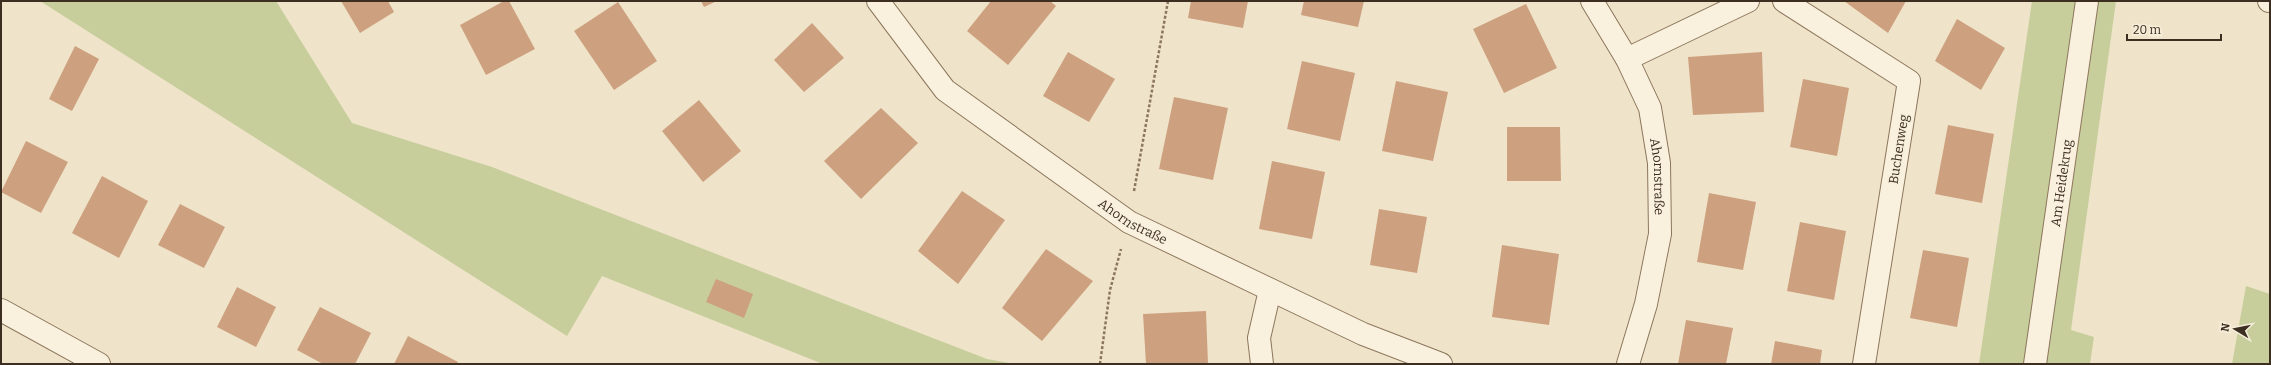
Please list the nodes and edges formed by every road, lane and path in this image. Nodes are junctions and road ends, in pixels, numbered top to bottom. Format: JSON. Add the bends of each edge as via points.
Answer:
{"nodes":[{"id":1,"x":878,"y":1,"type":"edge"},
{"id":2,"x":1168,"y":1,"type":"edge"},
{"id":3,"x":1592,"y":1,"type":"edge"},
{"id":4,"x":1748,"y":1,"type":"edge"},
{"id":5,"x":1784,"y":1,"type":"edge"},
{"id":6,"x":2087,"y":1,"type":"edge"},
{"id":7,"x":1627,"y":59,"type":"junction"},
{"id":8,"x":1129,"y":222,"type":"junction"},
{"id":9,"x":1270,"y":290,"type":"junction"},
{"id":10,"x":1,"y":310,"type":"edge"},
{"id":11,"x":99,"y":364,"type":"edge"},
{"id":12,"x":1100,"y":364,"type":"edge"},
{"id":13,"x":1262,"y":364,"type":"edge"},
{"id":14,"x":1441,"y":364,"type":"edge"},
{"id":15,"x":1628,"y":364,"type":"edge"},
{"id":16,"x":1864,"y":364,"type":"edge"},
{"id":17,"x":2035,"y":364,"type":"edge"}],
"edges":[{"from":1,"to":8,"type":"street","name":"Ahornstraße","via":[[945,90]]},
{"from":2,"to":8,"type":"path"},
{"from":3,"to":7,"type":"street","name":"Ahornstraße"},
{"from":4,"to":7,"type":"street"},
{"from":5,"to":16,"type":"street","name":"Buchenweg","via":[[1909,81]]},
{"from":6,"to":17,"type":"street","name":"Am Heidekrug"},
{"from":7,"to":15,"type":"street","name":"Ahornstraße","via":[[1650,108],[1659,163],[1660,234],[1646,304]]},
{"from":8,"to":9,"type":"street","name":"Ahornstraße"},
{"from":8,"to":12,"type":"path","via":[[1110,290]]},
{"from":9,"to":13,"type":"street","via":[[1259,338]]},
{"from":9,"to":14,"type":"street","name":"Ahornstraße","via":[[1363,334]]},
{"from":10,"to":11,"type":"street"}]}
